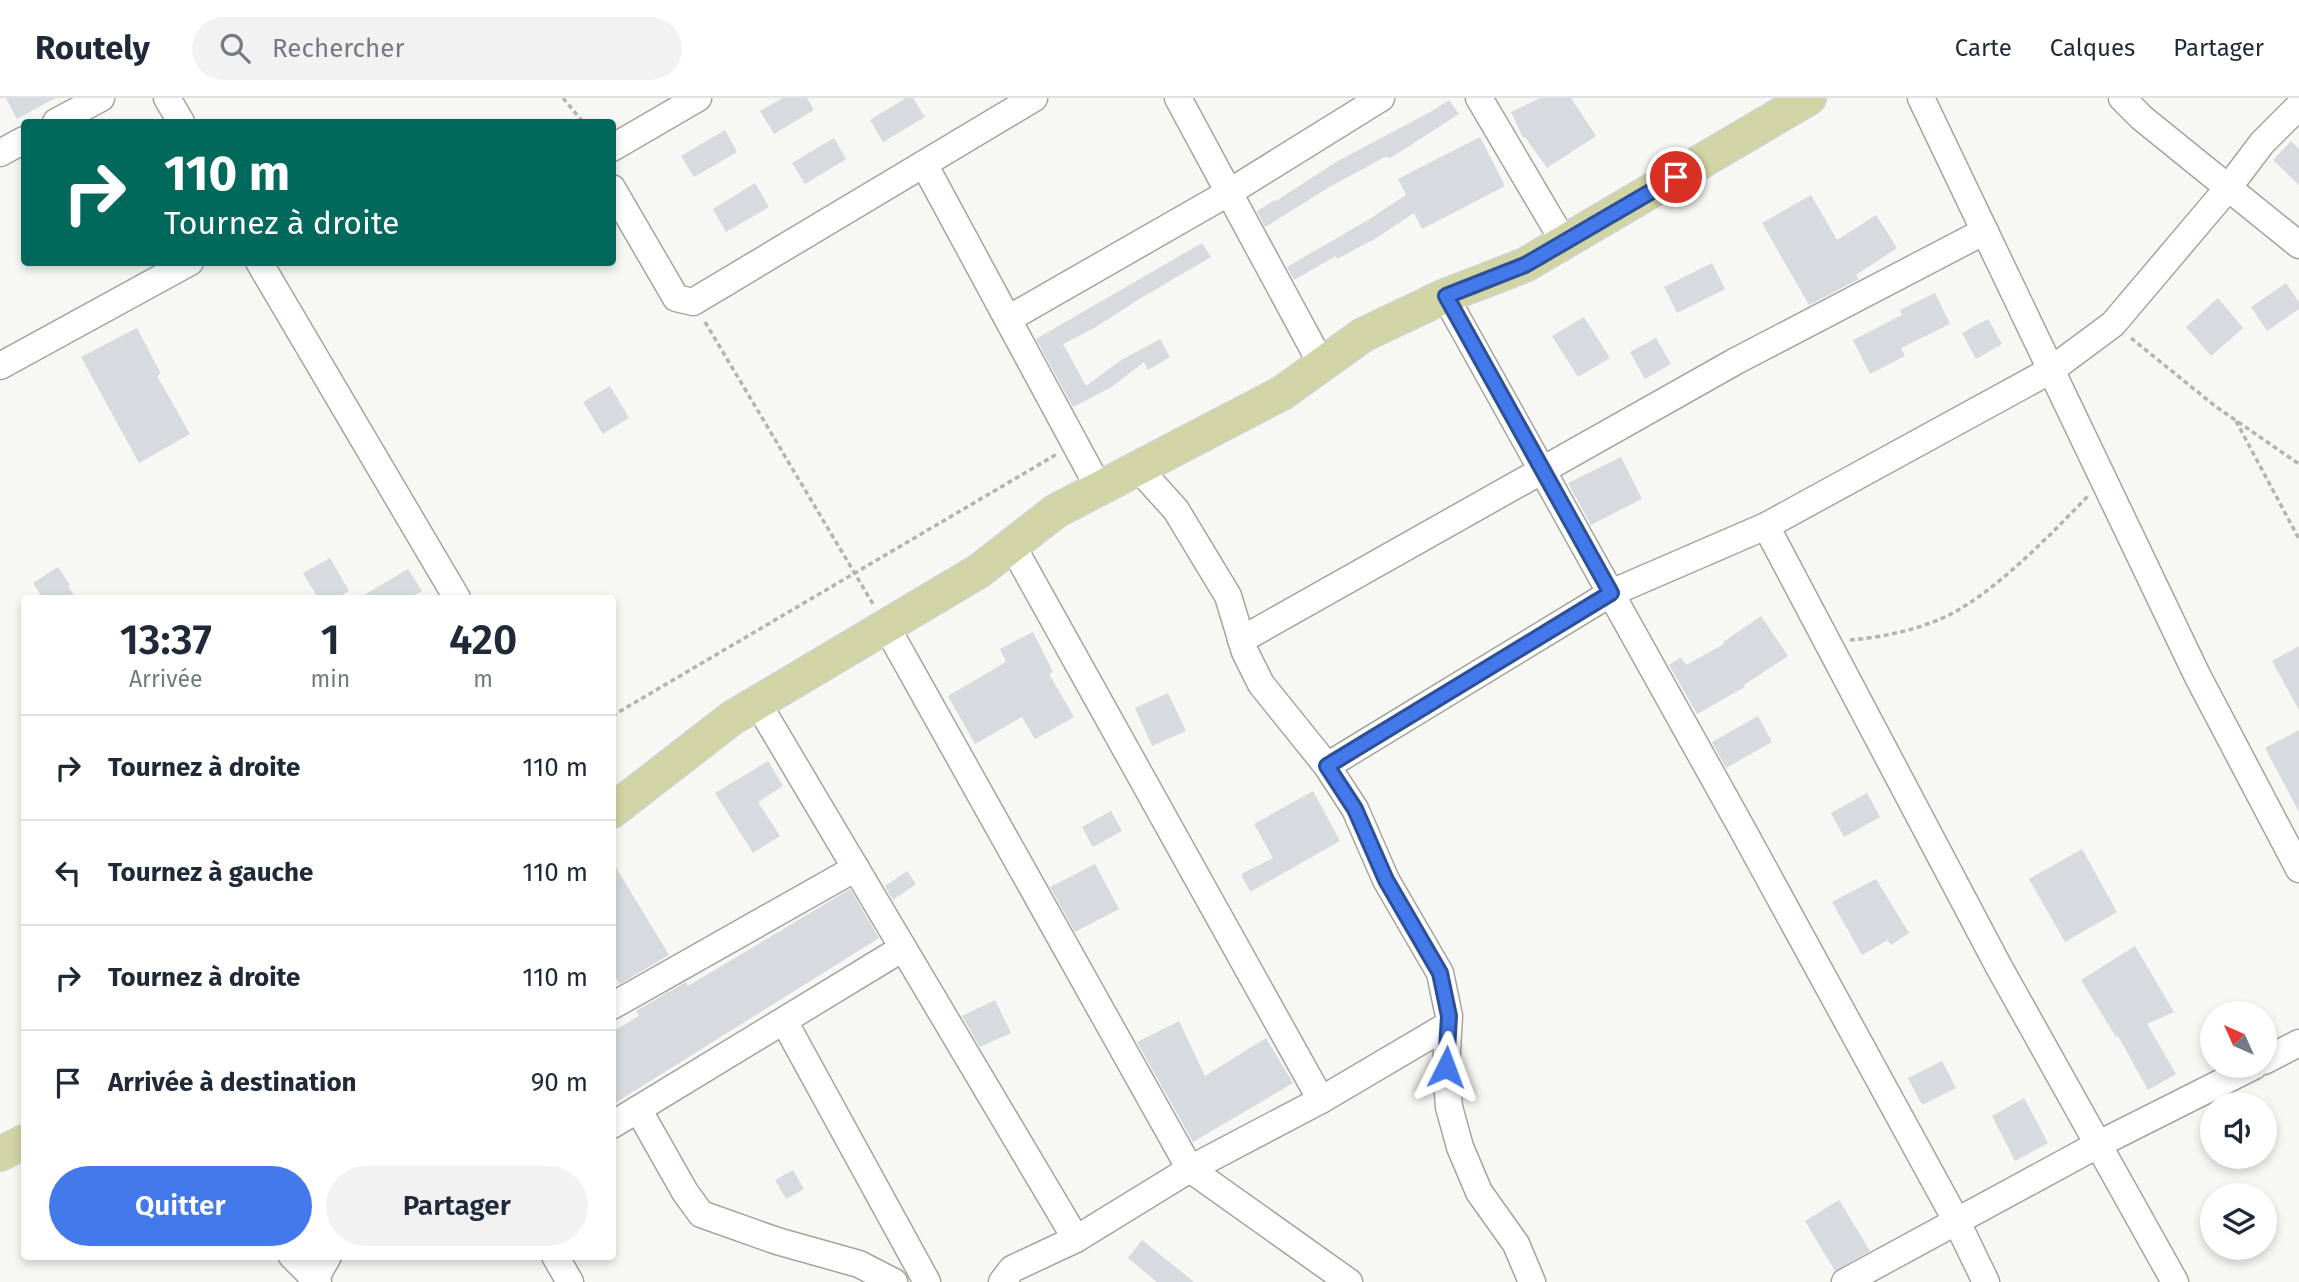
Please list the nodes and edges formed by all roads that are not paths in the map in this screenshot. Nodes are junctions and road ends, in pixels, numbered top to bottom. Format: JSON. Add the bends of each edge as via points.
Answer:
{"nodes":[{"id":1,"x":102,"y":98,"type":"edge"},
{"id":2,"x":167,"y":98,"type":"edge"},
{"id":3,"x":698,"y":98,"type":"edge"},
{"id":4,"x":1034,"y":98,"type":"edge"},
{"id":5,"x":1178,"y":98,"type":"edge"},
{"id":6,"x":1381,"y":98,"type":"edge"},
{"id":7,"x":1479,"y":98,"type":"edge"},
{"id":8,"x":1809,"y":98,"type":"edge"},
{"id":9,"x":1921,"y":98,"type":"edge"},
{"id":10,"x":2122,"y":98,"type":"edge"},
{"id":11,"x":2299,"y":106,"type":"edge"},
{"id":12,"x":62,"y":119,"type":"edge"},
{"id":13,"x":179,"y":119,"type":"edge"},
{"id":14,"x":21,"y":141,"type":"edge"},
{"id":15,"x":616,"y":146,"type":"edge"},
{"id":16,"x":0,"y":153,"type":"edge"},
{"id":17,"x":924,"y":164,"type":"junction"},
{"id":18,"x":2228,"y":188,"type":"junction"},
{"id":19,"x":1228,"y":192,"type":"junction"},
{"id":20,"x":616,"y":195,"type":"edge"},
{"id":21,"x":1984,"y":231,"type":"junction"},
{"id":22,"x":1564,"y":242,"type":"junction"},
{"id":23,"x":2299,"y":245,"type":"edge"},
{"id":24,"x":183,"y":266,"type":"edge"},
{"id":25,"x":261,"y":266,"type":"edge"},
{"id":26,"x":1446,"y":296,"type":"junction"},
{"id":27,"x":1008,"y":319,"type":"junction"},
{"id":28,"x":1322,"y":365,"type":"junction"},
{"id":29,"x":0,"y":366,"type":"edge"},
{"id":30,"x":2051,"y":370,"type":"junction"},
{"id":31,"x":1139,"y":470,"type":"junction"},
{"id":32,"x":1542,"y":471,"type":"junction"},
{"id":33,"x":1100,"y":490,"type":"junction"},
{"id":34,"x":1766,"y":526,"type":"junction"},
{"id":35,"x":1012,"y":545,"type":"junction"},
{"id":36,"x":1611,"y":593,"type":"junction"},
{"id":37,"x":455,"y":595,"type":"edge"},
{"id":38,"x":886,"y":626,"type":"junction"},
{"id":39,"x":1241,"y":640,"type":"junction"},
{"id":40,"x":757,"y":702,"type":"junction"},
{"id":41,"x":1327,"y":766,"type":"junction"},
{"id":42,"x":616,"y":808,"type":"edge"},
{"id":43,"x":856,"y":868,"type":"junction"},
{"id":44,"x":2299,"y":869,"type":"edge"},
{"id":45,"x":903,"y":948,"type":"junction"},
{"id":46,"x":616,"y":1004,"type":"edge"},
{"id":47,"x":784,"y":1021,"type":"junction"},
{"id":48,"x":1448,"y":1025,"type":"junction"},
{"id":49,"x":2299,"y":1043,"type":"edge"},
{"id":50,"x":2277,"y":1054,"type":"edge"},
{"id":51,"x":2231,"y":1078,"type":"edge"},
{"id":52,"x":1321,"y":1100,"type":"junction"},
{"id":53,"x":638,"y":1109,"type":"junction"},
{"id":54,"x":616,"y":1123,"type":"edge"},
{"id":55,"x":21,"y":1144,"type":"edge"},
{"id":56,"x":2099,"y":1144,"type":"junction"},
{"id":57,"x":0,"y":1154,"type":"edge"},
{"id":58,"x":1190,"y":1169,"type":"junction"},
{"id":59,"x":1955,"y":1220,"type":"junction"},
{"id":60,"x":1076,"y":1238,"type":"junction"},
{"id":61,"x":296,"y":1260,"type":"edge"},
{"id":62,"x":326,"y":1260,"type":"edge"},
{"id":63,"x":557,"y":1260,"type":"edge"},
{"id":64,"x":316,"y":1281,"type":"edge"},
{"id":65,"x":570,"y":1282,"type":"edge"},
{"id":66,"x":894,"y":1282,"type":"edge"},
{"id":67,"x":927,"y":1282,"type":"edge"},
{"id":68,"x":1002,"y":1282,"type":"edge"},
{"id":69,"x":1349,"y":1282,"type":"edge"},
{"id":70,"x":1532,"y":1282,"type":"edge"},
{"id":71,"x":1845,"y":1282,"type":"edge"},
{"id":72,"x":1986,"y":1282,"type":"edge"},
{"id":73,"x":2175,"y":1282,"type":"edge"}],
"edges":[{"from":1,"to":12,"type":"street"},
{"from":2,"to":13,"type":"street"},
{"from":3,"to":15,"type":"street"},
{"from":4,"to":17,"type":"street"},
{"from":5,"to":19,"type":"street"},
{"from":6,"to":19,"type":"street"},
{"from":7,"to":22,"type":"street"},
{"from":8,"to":22,"type":"main road"},
{"from":9,"to":21,"type":"street"},
{"from":10,"to":18,"type":"street"},
{"from":11,"to":18,"type":"street","via":[[2262,143]]},
{"from":14,"to":16,"type":"street"},
{"from":17,"to":20,"type":"street","via":[[694,302],[676,298]]},
{"from":17,"to":27,"type":"street"},
{"from":18,"to":23,"type":"street"},
{"from":18,"to":30,"type":"street","via":[[2113,324]]},
{"from":19,"to":27,"type":"street"},
{"from":19,"to":28,"type":"street"},
{"from":21,"to":30,"type":"street"},
{"from":21,"to":32,"type":"street","via":[[1736,360]]},
{"from":22,"to":26,"type":"main road","via":[[1525,265]]},
{"from":24,"to":29,"type":"street"},
{"from":25,"to":37,"type":"street"},
{"from":26,"to":28,"type":"main road","via":[[1363,335]]},
{"from":26,"to":32,"type":"street"},
{"from":27,"to":33,"type":"street"},
{"from":28,"to":31,"type":"main road","via":[[1282,393]]},
{"from":30,"to":34,"type":"street"},
{"from":30,"to":44,"type":"street","via":[[2197,675]]},
{"from":31,"to":33,"type":"main road"},
{"from":31,"to":39,"type":"street","via":[[1177,510],[1228,596]]},
{"from":32,"to":36,"type":"street"},
{"from":32,"to":39,"type":"street"},
{"from":33,"to":35,"type":"main road","via":[[1056,511]]},
{"from":34,"to":36,"type":"street"},
{"from":34,"to":56,"type":"street","via":[[1999,967]]},
{"from":35,"to":38,"type":"main road","via":[[979,571]]},
{"from":35,"to":52,"type":"street"},
{"from":36,"to":41,"type":"street"},
{"from":36,"to":59,"type":"street"},
{"from":38,"to":40,"type":"main road"},
{"from":38,"to":58,"type":"street"},
{"from":39,"to":41,"type":"street","via":[[1261,684]]},
{"from":40,"to":42,"type":"main road"},
{"from":40,"to":43,"type":"street"},
{"from":41,"to":48,"type":"street","via":[[1355,809],[1386,880],[1440,973]]},
{"from":43,"to":45,"type":"street"},
{"from":43,"to":46,"type":"street"},
{"from":45,"to":47,"type":"street"},
{"from":45,"to":60,"type":"street"},
{"from":47,"to":53,"type":"street"},
{"from":47,"to":67,"type":"street"},
{"from":48,"to":52,"type":"street"},
{"from":48,"to":70,"type":"street","via":[[1449,1107],[1460,1147],[1479,1192],[1516,1244]]},
{"from":49,"to":50,"type":"street"},
{"from":51,"to":56,"type":"street"},
{"from":52,"to":58,"type":"street"},
{"from":53,"to":54,"type":"street"},
{"from":53,"to":66,"type":"street","via":[[701,1214],[859,1264]]},
{"from":55,"to":57,"type":"main road"},
{"from":56,"to":59,"type":"street"},
{"from":56,"to":73,"type":"street"},
{"from":58,"to":60,"type":"street"},
{"from":58,"to":69,"type":"street"},
{"from":59,"to":71,"type":"street"},
{"from":59,"to":72,"type":"street"},
{"from":60,"to":68,"type":"street","via":[[1012,1269]]},
{"from":61,"to":64,"type":"street"},
{"from":62,"to":64,"type":"street"},
{"from":63,"to":65,"type":"street"}]}
